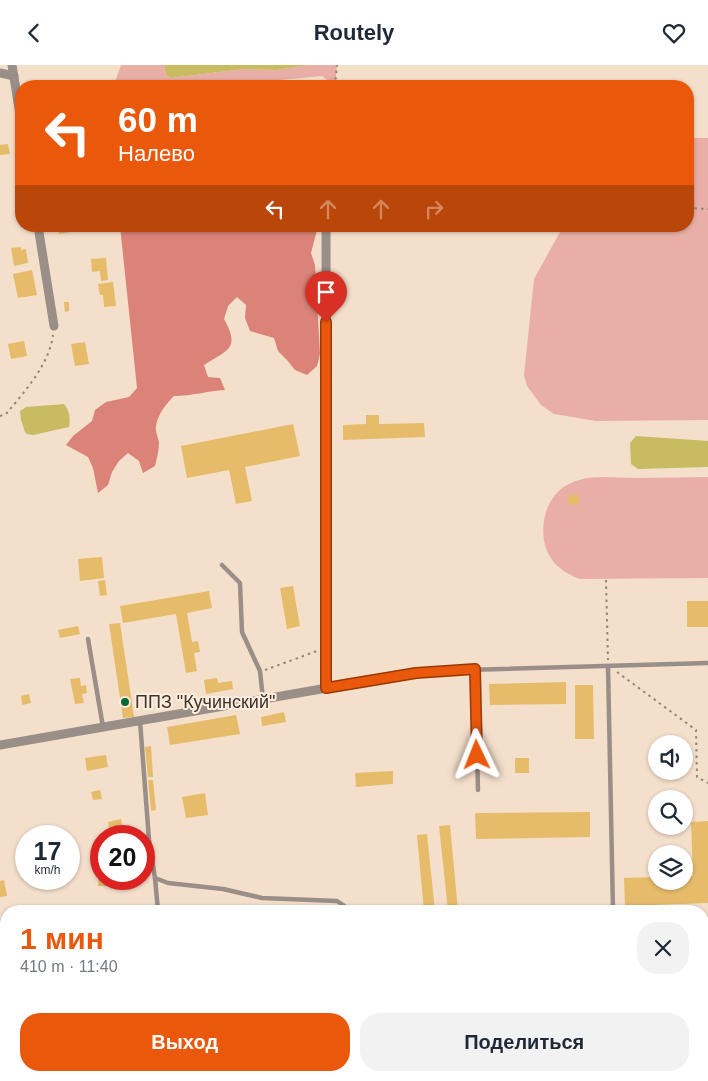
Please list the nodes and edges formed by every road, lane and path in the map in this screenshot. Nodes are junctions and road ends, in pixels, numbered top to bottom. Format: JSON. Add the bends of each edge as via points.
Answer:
{"nodes":[{"id":1,"x":12,"y":65,"type":"edge"},
{"id":2,"x":337,"y":65,"type":"edge"},
{"id":3,"x":0,"y":73,"type":"edge"},
{"id":4,"x":14,"y":75,"type":"junction"},
{"id":5,"x":336,"y":80,"type":"edge"},
{"id":6,"x":15,"y":82,"type":"edge"},
{"id":7,"x":694,"y":208,"type":"edge"},
{"id":8,"x":708,"y":209,"type":"edge"},
{"id":9,"x":39,"y":232,"type":"edge"},
{"id":10,"x":326,"y":232,"type":"edge"},
{"id":11,"x":54,"y":326,"type":"joint"},
{"id":12,"x":0,"y":415,"type":"edge"},
{"id":13,"x":222,"y":565,"type":"dead end"},
{"id":14,"x":606,"y":579,"type":"dead end"},
{"id":15,"x":88,"y":639,"type":"dead end"},
{"id":16,"x":326,"y":648,"type":"junction"},
{"id":17,"x":708,"y":663,"type":"edge"},
{"id":18,"x":608,"y":666,"type":"junction"},
{"id":19,"x":475,"y":669,"type":"junction"},
{"id":20,"x":260,"y":671,"type":"junction"},
{"id":21,"x":326,"y":688,"type":"junction"},
{"id":22,"x":263,"y":699,"type":"junction"},
{"id":23,"x":140,"y":721,"type":"junction"},
{"id":24,"x":103,"y":727,"type":"junction"},
{"id":25,"x":0,"y":745,"type":"edge"},
{"id":26,"x":708,"y":783,"type":"edge"},
{"id":27,"x":478,"y":790,"type":"dead end"},
{"id":28,"x":148,"y":825,"type":"edge"},
{"id":29,"x":155,"y":878,"type":"joint"},
{"id":30,"x":157,"y":905,"type":"edge"},
{"id":31,"x":343,"y":905,"type":"edge"},
{"id":32,"x":613,"y":905,"type":"edge"}],
"edges":[{"from":1,"to":4,"type":"street"},
{"from":2,"to":5,"type":"path"},
{"from":3,"to":4,"type":"street"},
{"from":4,"to":6,"type":"street"},
{"from":7,"to":8,"type":"path"},
{"from":9,"to":11,"type":"street"},
{"from":10,"to":16,"type":"street"},
{"from":11,"to":12,"type":"path","via":[[52,345],[45,360],[6,414]]},
{"from":13,"to":20,"type":"lane","via":[[240,583],[242,632]]},
{"from":14,"to":18,"type":"path"},
{"from":15,"to":24,"type":"lane"},
{"from":16,"to":20,"type":"path"},
{"from":16,"to":21,"type":"street"},
{"from":17,"to":18,"type":"lane"},
{"from":18,"to":19,"type":"lane"},
{"from":18,"to":26,"type":"path","via":[[696,730],[697,777]]},
{"from":18,"to":32,"type":"lane"},
{"from":19,"to":21,"type":"lane","via":[[416,673]]},
{"from":19,"to":27,"type":"lane"},
{"from":20,"to":22,"type":"lane"},
{"from":21,"to":22,"type":"street"},
{"from":22,"to":23,"type":"street"},
{"from":23,"to":24,"type":"street"},
{"from":23,"to":28,"type":"lane"},
{"from":24,"to":25,"type":"street"},
{"from":29,"to":30,"type":"lane"},
{"from":29,"to":31,"type":"lane","via":[[168,883],[223,889],[262,898],[337,901]]}]}
